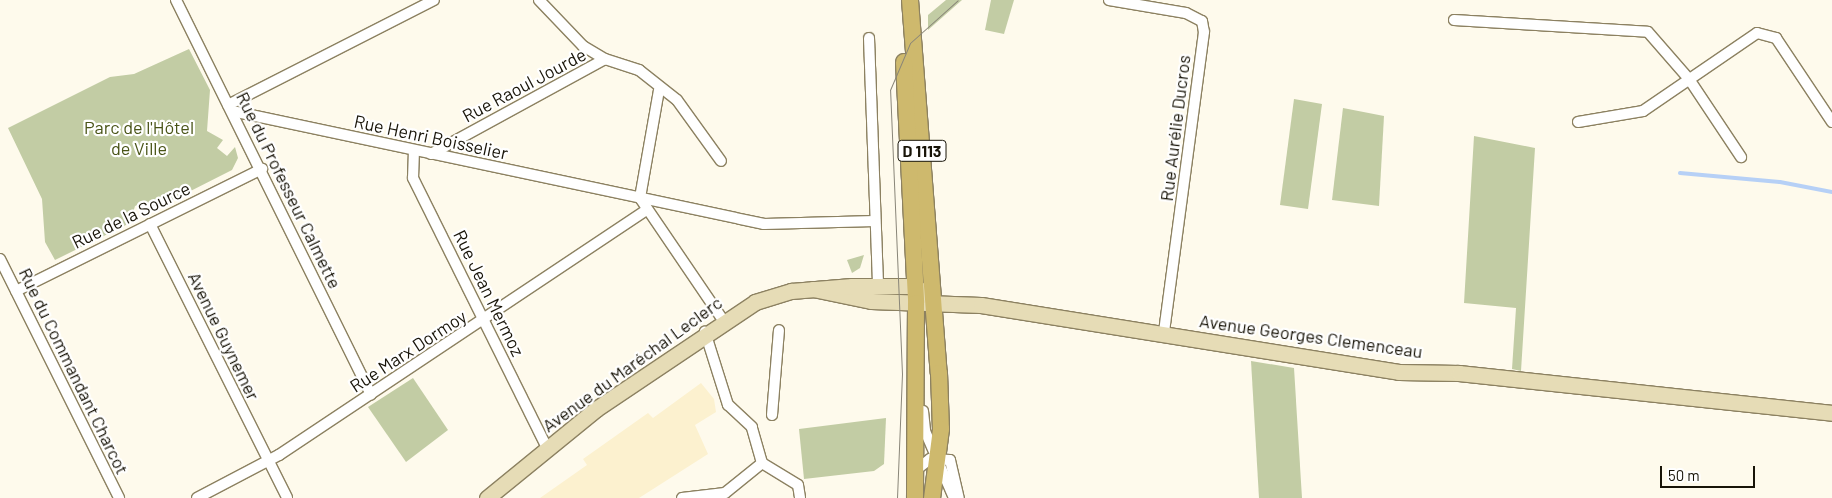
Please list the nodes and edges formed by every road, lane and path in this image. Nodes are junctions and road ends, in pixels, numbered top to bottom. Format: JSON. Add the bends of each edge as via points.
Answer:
{"nodes":[{"id":1,"x":176,"y":0,"type":"edge"},
{"id":2,"x":434,"y":0,"type":"edge"},
{"id":3,"x":539,"y":0,"type":"edge"},
{"id":4,"x":900,"y":0,"type":"edge"},
{"id":5,"x":910,"y":0,"type":"edge"},
{"id":6,"x":1109,"y":0,"type":"edge"},
{"id":7,"x":1454,"y":20,"type":"dead end"},
{"id":8,"x":869,"y":38,"type":"dead end"},
{"id":9,"x":605,"y":59,"type":"junction"},
{"id":10,"x":1689,"y":79,"type":"junction"},
{"id":11,"x":659,"y":90,"type":"junction"},
{"id":12,"x":230,"y":108,"type":"junction"},
{"id":13,"x":1578,"y":122,"type":"dead end"},
{"id":14,"x":1832,"y":122,"type":"edge"},
{"id":15,"x":414,"y":150,"type":"junction"},
{"id":16,"x":431,"y":154,"type":"junction"},
{"id":17,"x":1741,"y":157,"type":"dead end"},
{"id":18,"x":721,"y":161,"type":"dead end"},
{"id":19,"x":262,"y":169,"type":"junction"},
{"id":20,"x":640,"y":198,"type":"junction"},
{"id":21,"x":646,"y":210,"type":"junction"},
{"id":22,"x":875,"y":221,"type":"junction"},
{"id":23,"x":150,"y":224,"type":"junction"},
{"id":24,"x":0,"y":259,"type":"edge"},
{"id":25,"x":878,"y":282,"type":"dead end"},
{"id":26,"x":915,"y":286,"type":"junction"},
{"id":27,"x":813,"y":289,"type":"junction"},
{"id":28,"x":16,"y":291,"type":"junction"},
{"id":29,"x":935,"y":302,"type":"junction"},
{"id":30,"x":916,"y":303,"type":"junction"},
{"id":31,"x":485,"y":320,"type":"junction"},
{"id":32,"x":723,"y":320,"type":"junction"},
{"id":33,"x":778,"y":330,"type":"dead end"},
{"id":34,"x":705,"y":332,"type":"junction"},
{"id":35,"x":1164,"y":333,"type":"junction"},
{"id":36,"x":916,"y":354,"type":"junction"},
{"id":37,"x":371,"y":394,"type":"junction"},
{"id":38,"x":1832,"y":413,"type":"edge"},
{"id":39,"x":772,"y":415,"type":"dead end"},
{"id":40,"x":547,"y":448,"type":"junction"},
{"id":41,"x":938,"y":457,"type":"junction"},
{"id":42,"x":268,"y":462,"type":"junction"},
{"id":43,"x":762,"y":463,"type":"junction"},
{"id":44,"x":916,"y":470,"type":"junction"},
{"id":45,"x":119,"y":498,"type":"edge"},
{"id":46,"x":197,"y":498,"type":"edge"},
{"id":47,"x":286,"y":498,"type":"edge"},
{"id":48,"x":487,"y":498,"type":"edge"},
{"id":49,"x":682,"y":498,"type":"edge"},
{"id":50,"x":800,"y":498,"type":"edge"},
{"id":51,"x":915,"y":498,"type":"edge"},
{"id":52,"x":932,"y":498,"type":"edge"},
{"id":53,"x":954,"y":498,"type":"edge"},
{"id":54,"x":959,"y":498,"type":"edge"}],
"edges":[{"from":1,"to":12,"type":"street","name":"Rue du Professeur Calmette"},
{"from":2,"to":12,"type":"street"},
{"from":3,"to":9,"type":"street","via":[[583,46]]},
{"from":4,"to":26,"type":"main road","number":"D 1113"},
{"from":5,"to":29,"type":"main road","number":"D 1113"},
{"from":6,"to":35,"type":"street","name":"Rue Aurélie Ducros","via":[[1186,13],[1202,21],[1204,32]]},
{"from":7,"to":10,"type":"street","via":[[1633,28],[1658,38]]},
{"from":8,"to":22,"type":"street"},
{"from":9,"to":11,"type":"street","via":[[639,70]]},
{"from":9,"to":16,"type":"street","name":"Rue Raoul Jourde"},
{"from":10,"to":13,"type":"street","via":[[1643,111]]},
{"from":10,"to":14,"type":"street","via":[[1757,33],[1776,38]]},
{"from":10,"to":17,"type":"street"},
{"from":11,"to":18,"type":"street","via":[[677,100]]},
{"from":11,"to":20,"type":"street"},
{"from":12,"to":15,"type":"street","name":"Rue Henri Boisselier"},
{"from":12,"to":19,"type":"street","name":"Rue du Professeur Calmette"},
{"from":15,"to":16,"type":"street","name":"Rue Henri Boisselier"},
{"from":15,"to":31,"type":"street","name":"Rue Jean Mermoz","via":[[413,178]]},
{"from":16,"to":20,"type":"street","name":"Rue Henri Boisselier"},
{"from":19,"to":23,"type":"street","name":"Rue de la Source"},
{"from":19,"to":37,"type":"street","name":"Rue du Professeur Calmette"},
{"from":20,"to":21,"type":"street"},
{"from":20,"to":22,"type":"street","name":"Rue Henri Boisselier","via":[[764,224]]},
{"from":21,"to":31,"type":"street","name":"Rue Marx Dormoy"},
{"from":21,"to":32,"type":"street"},
{"from":22,"to":25,"type":"street"},
{"from":23,"to":28,"type":"street","name":"Rue de la Source"},
{"from":23,"to":42,"type":"street","name":"Avenue Guynemer"},
{"from":24,"to":28,"type":"street","name":"Rue du Commandant Charcot"},
{"from":26,"to":27,"type":"street","name":"Avenue du Maréchal Leclerc"},
{"from":26,"to":29,"type":"street"},
{"from":26,"to":30,"type":"main road","number":"D 1113"},
{"from":27,"to":30,"type":"street","name":"Avenue du Maréchal Leclerc","via":[[851,299]]},
{"from":27,"to":32,"type":"street","name":"Avenue du Maréchal Leclerc","via":[[774,295]]},
{"from":28,"to":45,"type":"street","name":"Rue du Commandant Charcot"},
{"from":29,"to":30,"type":"street","name":"Avenue du Maréchal Leclerc"},
{"from":29,"to":35,"type":"street","name":"Avenue Georges Clemenceau","via":[[981,304]]},
{"from":29,"to":41,"type":"main road","number":"D 1113","via":[[940,406]]},
{"from":30,"to":36,"type":"main road","number":"D 1113"},
{"from":31,"to":37,"type":"street","name":"Rue Marx Dormoy"},
{"from":31,"to":40,"type":"street","name":"Rue Jean Mermoz"},
{"from":32,"to":34,"type":"street","name":"Avenue du Maréchal Leclerc"},
{"from":33,"to":39,"type":"street"},
{"from":34,"to":40,"type":"street","name":"Avenue du Maréchal Leclerc"},
{"from":34,"to":43,"type":"street","via":[[728,405],[752,427]]},
{"from":35,"to":38,"type":"street","name":"Avenue Georges Clemenceau","via":[[1399,372],[1459,373]]},
{"from":36,"to":41,"type":"street","via":[[923,372],[925,431]]},
{"from":36,"to":44,"type":"main road","number":"D 1113"},
{"from":37,"to":42,"type":"street","name":"Rue Marx Dormoy"},
{"from":40,"to":48,"type":"street","name":"Avenue du Maréchal Leclerc"},
{"from":41,"to":44,"type":"street"},
{"from":41,"to":52,"type":"main road","number":"D 1113"},
{"from":41,"to":53,"type":"street"},
{"from":41,"to":54,"type":"street","via":[[954,462]]},
{"from":42,"to":46,"type":"street","name":"Rue Marx Dormoy"},
{"from":42,"to":47,"type":"street","name":"Avenue Guynemer"},
{"from":43,"to":49,"type":"street","via":[[725,492]]},
{"from":43,"to":50,"type":"street","via":[[798,485]]},
{"from":44,"to":51,"type":"main road","number":"D 1113"}]}
